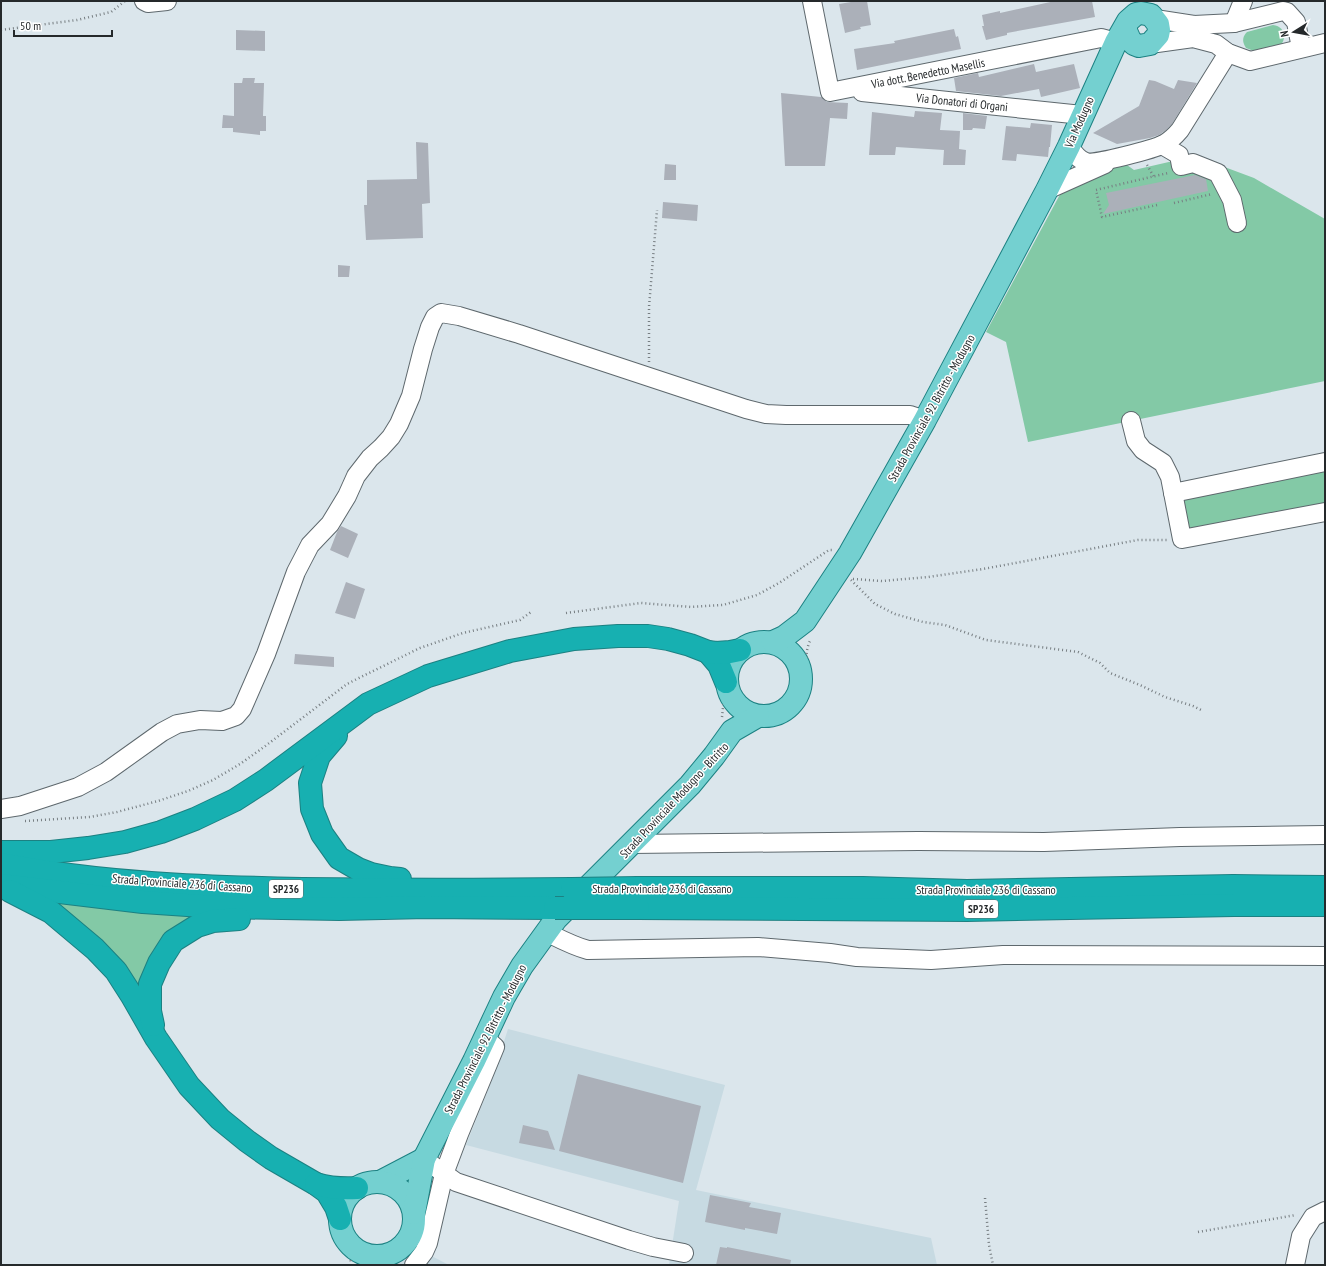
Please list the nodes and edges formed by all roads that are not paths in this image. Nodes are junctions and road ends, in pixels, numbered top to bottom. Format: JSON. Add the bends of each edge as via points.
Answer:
{"nodes":[{"id":1,"x":144,"y":1,"type":"edge"},
{"id":2,"x":167,"y":1,"type":"edge"},
{"id":3,"x":812,"y":1,"type":"edge"},
{"id":4,"x":1243,"y":1,"type":"edge"},
{"id":5,"x":1133,"y":22,"type":"edge"},
{"id":6,"x":1234,"y":23,"type":"junction"},
{"id":7,"x":1325,"y":43,"type":"edge"},
{"id":8,"x":1145,"y":45,"type":"junction"},
{"id":9,"x":1301,"y":48,"type":"junction"},
{"id":10,"x":1228,"y":53,"type":"junction"},
{"id":11,"x":836,"y":91,"type":"junction"},
{"id":12,"x":1082,"y":115,"type":"junction"},
{"id":13,"x":1162,"y":145,"type":"junction"},
{"id":14,"x":1069,"y":146,"type":"junction"},
{"id":15,"x":1116,"y":158,"type":"junction"},
{"id":16,"x":1047,"y":190,"type":"junction"},
{"id":17,"x":1237,"y":223,"type":"dead end"},
{"id":18,"x":926,"y":420,"type":"junction"},
{"id":19,"x":1131,"y":420,"type":"dead end"},
{"id":20,"x":1325,"y":462,"type":"edge"},
{"id":21,"x":1173,"y":493,"type":"junction"},
{"id":22,"x":1325,"y":512,"type":"edge"},
{"id":23,"x":810,"y":628,"type":"junction"},
{"id":24,"x":773,"y":642,"type":"junction"},
{"id":25,"x":740,"y":650,"type":"junction"},
{"id":26,"x":708,"y":652,"type":"junction"},
{"id":27,"x":799,"y":667,"type":"junction"},
{"id":28,"x":729,"y":690,"type":"junction"},
{"id":29,"x":368,"y":704,"type":"junction"},
{"id":30,"x":762,"y":719,"type":"junction"},
{"id":31,"x":732,"y":731,"type":"junction"},
{"id":32,"x":1,"y":810,"type":"edge"},
{"id":33,"x":1325,"y":835,"type":"edge"},
{"id":34,"x":631,"y":844,"type":"junction"},
{"id":35,"x":1,"y":852,"type":"edge"},
{"id":36,"x":1,"y":864,"type":"edge"},
{"id":37,"x":1,"y":885,"type":"edge"},
{"id":38,"x":1325,"y":887,"type":"edge"},
{"id":39,"x":572,"y":889,"type":"junction"},
{"id":40,"x":638,"y":898,"type":"junction"},
{"id":41,"x":1325,"y":905,"type":"edge"},
{"id":42,"x":427,"y":908,"type":"junction"},
{"id":43,"x":546,"y":932,"type":"junction"},
{"id":44,"x":1325,"y":956,"type":"edge"},
{"id":45,"x":156,"y":1038,"type":"junction"},
{"id":46,"x":485,"y":1038,"type":"junction"},
{"id":47,"x":424,"y":1159,"type":"junction"},
{"id":48,"x":444,"y":1174,"type":"junction"},
{"id":49,"x":380,"y":1182,"type":"junction"},
{"id":50,"x":316,"y":1184,"type":"junction"},
{"id":51,"x":356,"y":1188,"type":"junction"},
{"id":52,"x":414,"y":1213,"type":"junction"},
{"id":53,"x":1319,"y":1214,"type":"edge"},
{"id":54,"x":340,"y":1219,"type":"junction"},
{"id":55,"x":684,"y":1253,"type":"dead end"},
{"id":56,"x":358,"y":1258,"type":"edge"},
{"id":57,"x":393,"y":1261,"type":"edge"},
{"id":58,"x":1295,"y":1265,"type":"edge"}],
"edges":[{"from":1,"to":2,"type":"street"},
{"from":3,"to":11,"type":"street"},
{"from":4,"to":6,"type":"street"},
{"from":5,"to":6,"type":"street","name":"Via dott. Benedetto Masellis","via":[[1194,25]]},
{"from":5,"to":8,"type":"main road"},
{"from":5,"to":8,"type":"main road","via":[[1159,30],[1158,35]]},
{"from":5,"to":11,"type":"street","name":"Via dott. Benedetto Masellis","via":[[1101,38]]},
{"from":5,"to":12,"type":"main road","name":"Via Modugno"},
{"from":6,"to":9,"type":"street","name":"Via dott. Benedetto Masellis","via":[[1287,12],[1296,22]]},
{"from":7,"to":9,"type":"street"},
{"from":8,"to":10,"type":"street","via":[[1193,38],[1216,44]]},
{"from":9,"to":10,"type":"street","via":[[1250,61]]},
{"from":10,"to":13,"type":"street","via":[[1180,130],[1174,138]]},
{"from":11,"to":12,"type":"street","name":"Via Donatori di Organi"},
{"from":12,"to":14,"type":"main road","name":"Via Modugno"},
{"from":13,"to":15,"type":"street"},
{"from":13,"to":17,"type":"street","via":[[1179,155],[1181,166],[1193,163],[1218,173],[1232,200]]},
{"from":14,"to":15,"type":"street","via":[[1079,159],[1087,163]]},
{"from":14,"to":16,"type":"main road","name":"Via Modugno"},
{"from":15,"to":16,"type":"street"},
{"from":16,"to":18,"type":"main road","name":"Strada Provinciale 92 Bitritto - Modugno"},
{"from":18,"to":23,"type":"main road","name":"Strada Provinciale 92 Bitritto - Modugno"},
{"from":18,"to":32,"type":"street","via":[[910,415],[766,414],[519,334],[441,312],[430,327],[411,396],[399,424],[382,448],[356,476],[330,524],[310,545],[296,572],[266,654],[242,709],[236,716],[222,721],[200,720],[177,724],[106,772],[78,787]]},
{"from":19,"to":21,"type":"street","via":[[1136,441],[1167,469]]},
{"from":20,"to":21,"type":"street"},
{"from":21,"to":22,"type":"street","via":[[1182,539]]},
{"from":23,"to":24,"type":"main road"},
{"from":23,"to":27,"type":"main road","via":[[798,651]]},
{"from":24,"to":25,"type":"main road","via":[[761,641]]},
{"from":24,"to":27,"type":"main road","via":[[784,647]]},
{"from":25,"to":26,"type":"highway"},
{"from":25,"to":28,"type":"main road","via":[[727,670]]},
{"from":26,"to":28,"type":"highway","via":[[719,665]]},
{"from":26,"to":29,"type":"highway","via":[[668,639],[648,636],[568,640],[510,651],[428,676]]},
{"from":27,"to":30,"type":"main road","via":[[801,680],[792,703],[782,711]]},
{"from":28,"to":30,"type":"main road","via":[[739,707]]},
{"from":28,"to":31,"type":"main road","via":[[734,714]]},
{"from":29,"to":35,"type":"highway","via":[[266,780],[235,800],[195,819],[125,842],[51,852]]},
{"from":29,"to":39,"type":"highway","via":[[336,735],[319,756],[310,783],[312,808],[322,834],[339,858],[358,869],[390,878],[493,878]]},
{"from":30,"to":31,"type":"main road"},
{"from":31,"to":34,"type":"main road","name":"Strada Provinciale 92 Bitritto - Modugno","via":[[690,785]]},
{"from":33,"to":34,"type":"street","via":[[1044,842]]},
{"from":34,"to":43,"type":"main road","name":"Strada Provinciale 92 Bitritto - Modugno"},
{"from":36,"to":39,"type":"highway","name":"Strada Provinciale 236 di Cassano","number":"SP236","via":[[137,882],[218,887],[340,890]]},
{"from":37,"to":42,"type":"highway","name":"Strada Provinciale 236 di Cassano","number":"SP236","via":[[143,902],[217,907]]},
{"from":37,"to":45,"type":"highway","via":[[51,912],[95,949],[116,971]]},
{"from":38,"to":40,"type":"highway","name":"Strada Provinciale 236 di Cassano","number":"SP236","via":[[1233,886],[967,891],[863,888]]},
{"from":39,"to":40,"type":"highway","name":"Strada Provinciale 236 di Cassano","number":"SP236","bridge":true},
{"from":40,"to":41,"type":"highway","name":"Strada Provinciale 236 di Cassano","number":"SP236","via":[[714,909],[967,910]]},
{"from":40,"to":42,"type":"highway","name":"Strada Provinciale 236 di Cassano","number":"SP236","bridge":true,"via":[[555,908]]},
{"from":42,"to":45,"type":"highway","via":[[350,917],[266,917],[213,921],[197,926],[173,941],[158,963],[150,984],[150,1011]]},
{"from":43,"to":44,"type":"street","via":[[573,946],[588,950],[758,947],[857,957],[931,960],[1003,955]]},
{"from":43,"to":46,"type":"main road","name":"Strada Provinciale 92 Bitritto - Modugno","via":[[504,997]]},
{"from":45,"to":50,"type":"highway","via":[[189,1086],[220,1119],[271,1158]]},
{"from":46,"to":47,"type":"main road","name":"Strada Provinciale 92 Bitritto - Modugno"},
{"from":46,"to":48,"type":"street","via":[[495,1047]]},
{"from":47,"to":48,"type":"street"},
{"from":47,"to":49,"type":"main road"},
{"from":47,"to":52,"type":"main road","name":"Strada Provinciale 92 Bitritto - Modugno"},
{"from":48,"to":55,"type":"street","via":[[456,1182],[629,1240]]},
{"from":48,"to":57,"type":"street","via":[[424,1252]]},
{"from":49,"to":51,"type":"main road"},
{"from":49,"to":52,"type":"main road","via":[[392,1185],[402,1192],[410,1201]]},
{"from":50,"to":51,"type":"highway","via":[[330,1188]]},
{"from":50,"to":54,"type":"highway","via":[[327,1192]]},
{"from":51,"to":54,"type":"main road","via":[[342,1207]]},
{"from":52,"to":57,"type":"main road","via":[[411,1235],[395,1252]]},
{"from":53,"to":58,"type":"street","via":[[1301,1236]]},
{"from":54,"to":56,"type":"main road","via":[[342,1231]]},
{"from":56,"to":57,"type":"main road","via":[[365,1254]]}]}
